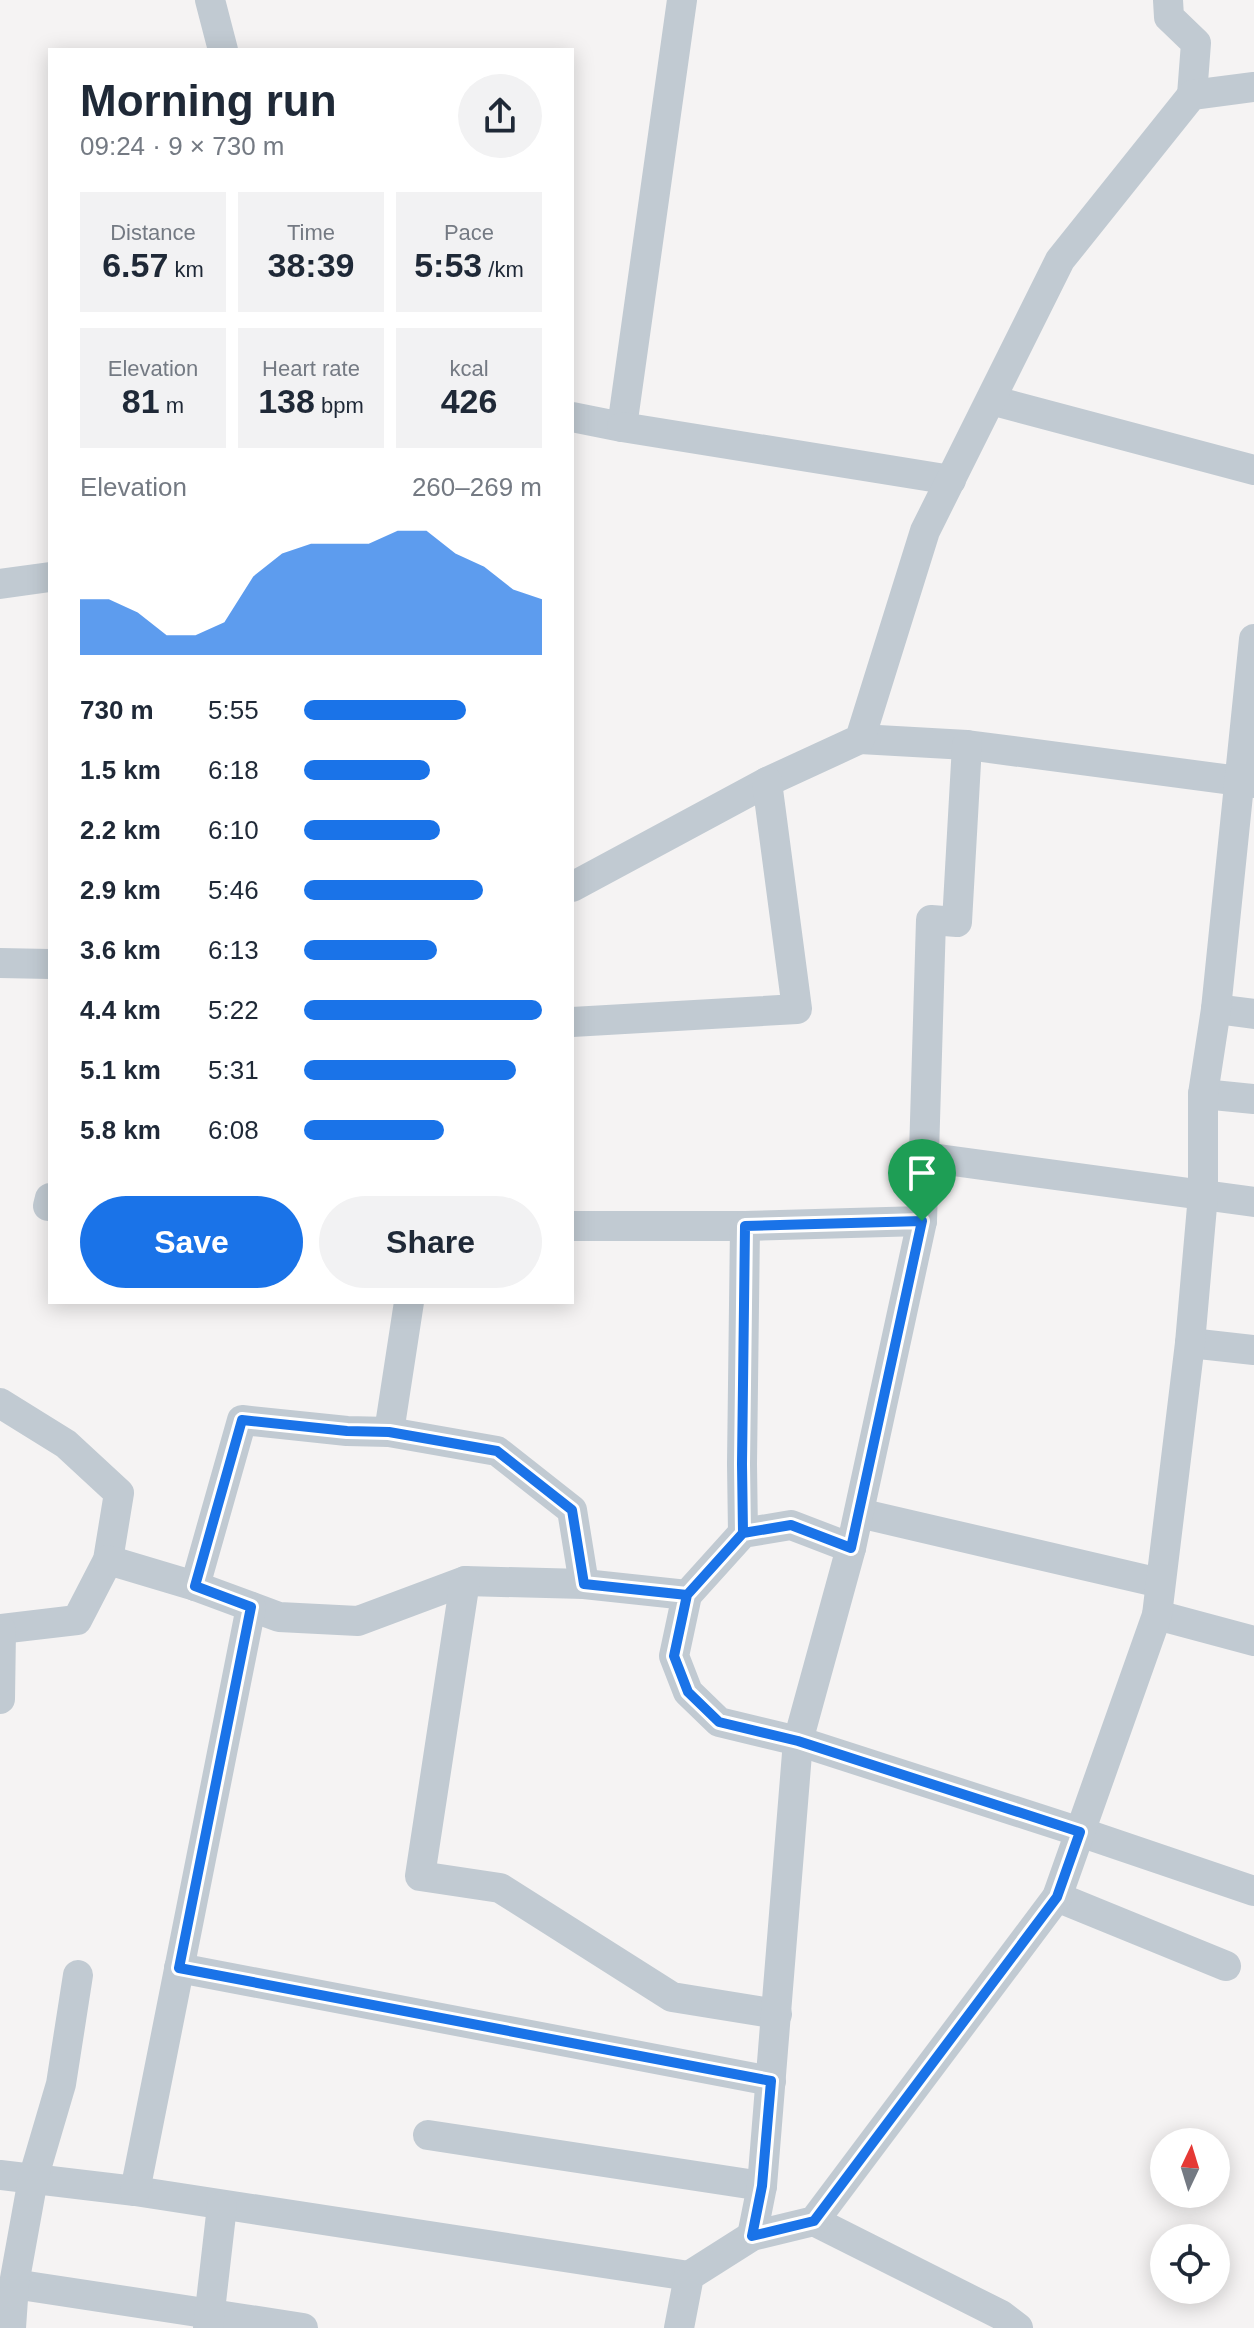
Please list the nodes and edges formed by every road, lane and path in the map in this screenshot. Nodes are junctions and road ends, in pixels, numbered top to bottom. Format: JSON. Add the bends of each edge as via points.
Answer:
{"nodes":[{"id":1,"x":210,"y":0,"type":"edge"},
{"id":2,"x":682,"y":0,"type":"edge"},
{"id":3,"x":1168,"y":0,"type":"edge"},
{"id":4,"x":222,"y":48,"type":"edge"},
{"id":5,"x":1254,"y":87,"type":"edge"},
{"id":6,"x":1192,"y":95,"type":"junction"},
{"id":7,"x":991,"y":400,"type":"junction"},
{"id":8,"x":574,"y":417,"type":"edge"},
{"id":9,"x":622,"y":427,"type":"junction"},
{"id":10,"x":1254,"y":470,"type":"edge"},
{"id":11,"x":951,"y":480,"type":"junction"},
{"id":12,"x":48,"y":577,"type":"edge"},
{"id":13,"x":0,"y":584,"type":"edge"},
{"id":14,"x":1254,"y":639,"type":"edge"},
{"id":15,"x":860,"y":739,"type":"junction"},
{"id":16,"x":967,"y":745,"type":"junction"},
{"id":17,"x":767,"y":782,"type":"junction"},
{"id":18,"x":1246,"y":782,"type":"edge"},
{"id":19,"x":574,"y":886,"type":"edge"},
{"id":20,"x":0,"y":963,"type":"edge"},
{"id":21,"x":48,"y":964,"type":"edge"},
{"id":22,"x":1216,"y":1009,"type":"junction"},
{"id":23,"x":1254,"y":1014,"type":"edge"},
{"id":24,"x":574,"y":1022,"type":"edge"},
{"id":25,"x":1203,"y":1094,"type":"junction"},
{"id":26,"x":1254,"y":1099,"type":"edge"},
{"id":27,"x":924,"y":1157,"type":"junction"},
{"id":28,"x":1203,"y":1195,"type":"junction"},
{"id":29,"x":1254,"y":1202,"type":"edge"},
{"id":30,"x":922,"y":1221,"type":"junction"},
{"id":31,"x":574,"y":1226,"type":"edge"},
{"id":32,"x":745,"y":1226,"type":"junction"},
{"id":33,"x":409,"y":1304,"type":"edge"},
{"id":34,"x":1190,"y":1343,"type":"junction"},
{"id":35,"x":1254,"y":1350,"type":"edge"},
{"id":36,"x":0,"y":1403,"type":"edge"},
{"id":37,"x":389,"y":1432,"type":"junction"},
{"id":38,"x":859,"y":1513,"type":"junction"},
{"id":39,"x":743,"y":1533,"type":"junction"},
{"id":40,"x":851,"y":1548,"type":"junction"},
{"id":41,"x":108,"y":1560,"type":"junction"},
{"id":42,"x":465,"y":1581,"type":"junction"},
{"id":43,"x":1160,"y":1583,"type":"junction"},
{"id":44,"x":584,"y":1584,"type":"junction"},
{"id":45,"x":195,"y":1586,"type":"junction"},
{"id":46,"x":687,"y":1595,"type":"junction"},
{"id":47,"x":251,"y":1607,"type":"junction"},
{"id":48,"x":1157,"y":1615,"type":"junction"},
{"id":49,"x":0,"y":1629,"type":"edge"},
{"id":50,"x":1254,"y":1641,"type":"edge"},
{"id":51,"x":0,"y":1699,"type":"edge"},
{"id":52,"x":798,"y":1741,"type":"junction"},
{"id":53,"x":1080,"y":1832,"type":"junction"},
{"id":54,"x":1254,"y":1891,"type":"edge"},
{"id":55,"x":1057,"y":1897,"type":"junction"},
{"id":56,"x":1226,"y":1966,"type":"dead end"},
{"id":57,"x":179,"y":1968,"type":"junction"},
{"id":58,"x":78,"y":1975,"type":"dead end"},
{"id":59,"x":777,"y":2014,"type":"junction"},
{"id":60,"x":771,"y":2081,"type":"junction"},
{"id":61,"x":428,"y":2135,"type":"dead end"},
{"id":62,"x":0,"y":2175,"type":"edge"},
{"id":63,"x":33,"y":2179,"type":"junction"},
{"id":64,"x":762,"y":2186,"type":"junction"},
{"id":65,"x":135,"y":2191,"type":"junction"},
{"id":66,"x":222,"y":2206,"type":"junction"},
{"id":67,"x":814,"y":2221,"type":"junction"},
{"id":68,"x":752,"y":2236,"type":"junction"},
{"id":69,"x":689,"y":2276,"type":"junction"},
{"id":70,"x":14,"y":2284,"type":"junction"},
{"id":71,"x":210,"y":2321,"type":"edge"},
{"id":72,"x":11,"y":2328,"type":"edge"},
{"id":73,"x":303,"y":2328,"type":"edge"},
{"id":74,"x":679,"y":2328,"type":"edge"},
{"id":75,"x":1018,"y":2328,"type":"edge"}],
"edges":[{"from":1,"to":4,"type":"street"},
{"from":2,"to":9,"type":"street"},
{"from":3,"to":6,"type":"street","via":[[1169,17],[1196,43]]},
{"from":5,"to":6,"type":"street"},
{"from":6,"to":7,"type":"street","via":[[1060,260]]},
{"from":7,"to":10,"type":"street"},
{"from":7,"to":11,"type":"street"},
{"from":8,"to":9,"type":"street"},
{"from":9,"to":11,"type":"street"},
{"from":11,"to":15,"type":"street","via":[[925,531]]},
{"from":12,"to":13,"type":"street"},
{"from":14,"to":18,"type":"street"},
{"from":15,"to":16,"type":"street"},
{"from":15,"to":17,"type":"street"},
{"from":16,"to":18,"type":"street"},
{"from":16,"to":27,"type":"street","via":[[957,922],[931,920]]},
{"from":17,"to":19,"type":"street"},
{"from":17,"to":24,"type":"street","via":[[797,1009]]},
{"from":18,"to":22,"type":"street"},
{"from":20,"to":21,"type":"street"},
{"from":22,"to":23,"type":"street"},
{"from":22,"to":25,"type":"street"},
{"from":25,"to":26,"type":"street"},
{"from":25,"to":28,"type":"street"},
{"from":27,"to":28,"type":"street"},
{"from":27,"to":30,"type":"street"},
{"from":28,"to":29,"type":"street"},
{"from":28,"to":34,"type":"street"},
{"from":30,"to":32,"type":"street"},
{"from":30,"to":38,"type":"street"},
{"from":31,"to":32,"type":"street"},
{"from":32,"to":39,"type":"street"},
{"from":33,"to":37,"type":"street"},
{"from":34,"to":35,"type":"street"},
{"from":34,"to":43,"type":"street"},
{"from":36,"to":41,"type":"street","via":[[66,1444],[119,1493]]},
{"from":37,"to":44,"type":"street","via":[[497,1451],[572,1510]]},
{"from":37,"to":45,"type":"street","via":[[242,1420]]},
{"from":38,"to":40,"type":"street"},
{"from":38,"to":43,"type":"street"},
{"from":39,"to":40,"type":"street","via":[[791,1525]]},
{"from":39,"to":46,"type":"street"},
{"from":40,"to":52,"type":"street"},
{"from":41,"to":45,"type":"street"},
{"from":41,"to":49,"type":"street","via":[[77,1620]]},
{"from":42,"to":44,"type":"street"},
{"from":42,"to":47,"type":"street","via":[[358,1621],[279,1617]]},
{"from":42,"to":59,"type":"street","via":[[420,1876],[500,1888],[672,1997]]},
{"from":43,"to":48,"type":"street"},
{"from":44,"to":46,"type":"street"},
{"from":45,"to":47,"type":"street"},
{"from":46,"to":52,"type":"street","via":[[674,1656],[688,1692],[719,1722]]},
{"from":47,"to":57,"type":"street"},
{"from":48,"to":50,"type":"street"},
{"from":48,"to":53,"type":"street"},
{"from":49,"to":51,"type":"street"},
{"from":52,"to":53,"type":"street"},
{"from":52,"to":59,"type":"street"},
{"from":53,"to":54,"type":"street"},
{"from":53,"to":55,"type":"street"},
{"from":55,"to":56,"type":"street"},
{"from":55,"to":67,"type":"street"},
{"from":57,"to":60,"type":"street"},
{"from":57,"to":65,"type":"street"},
{"from":58,"to":63,"type":"street","via":[[61,2084]]},
{"from":59,"to":60,"type":"street"},
{"from":60,"to":64,"type":"street"},
{"from":61,"to":64,"type":"street"},
{"from":62,"to":63,"type":"street"},
{"from":63,"to":65,"type":"street"},
{"from":63,"to":70,"type":"street"},
{"from":64,"to":68,"type":"street"},
{"from":65,"to":66,"type":"street"},
{"from":66,"to":69,"type":"street"},
{"from":66,"to":71,"type":"street"},
{"from":67,"to":68,"type":"street"},
{"from":67,"to":75,"type":"street"},
{"from":68,"to":69,"type":"street"},
{"from":69,"to":74,"type":"street"},
{"from":70,"to":71,"type":"street"},
{"from":70,"to":72,"type":"street"},
{"from":71,"to":73,"type":"street"}]}
